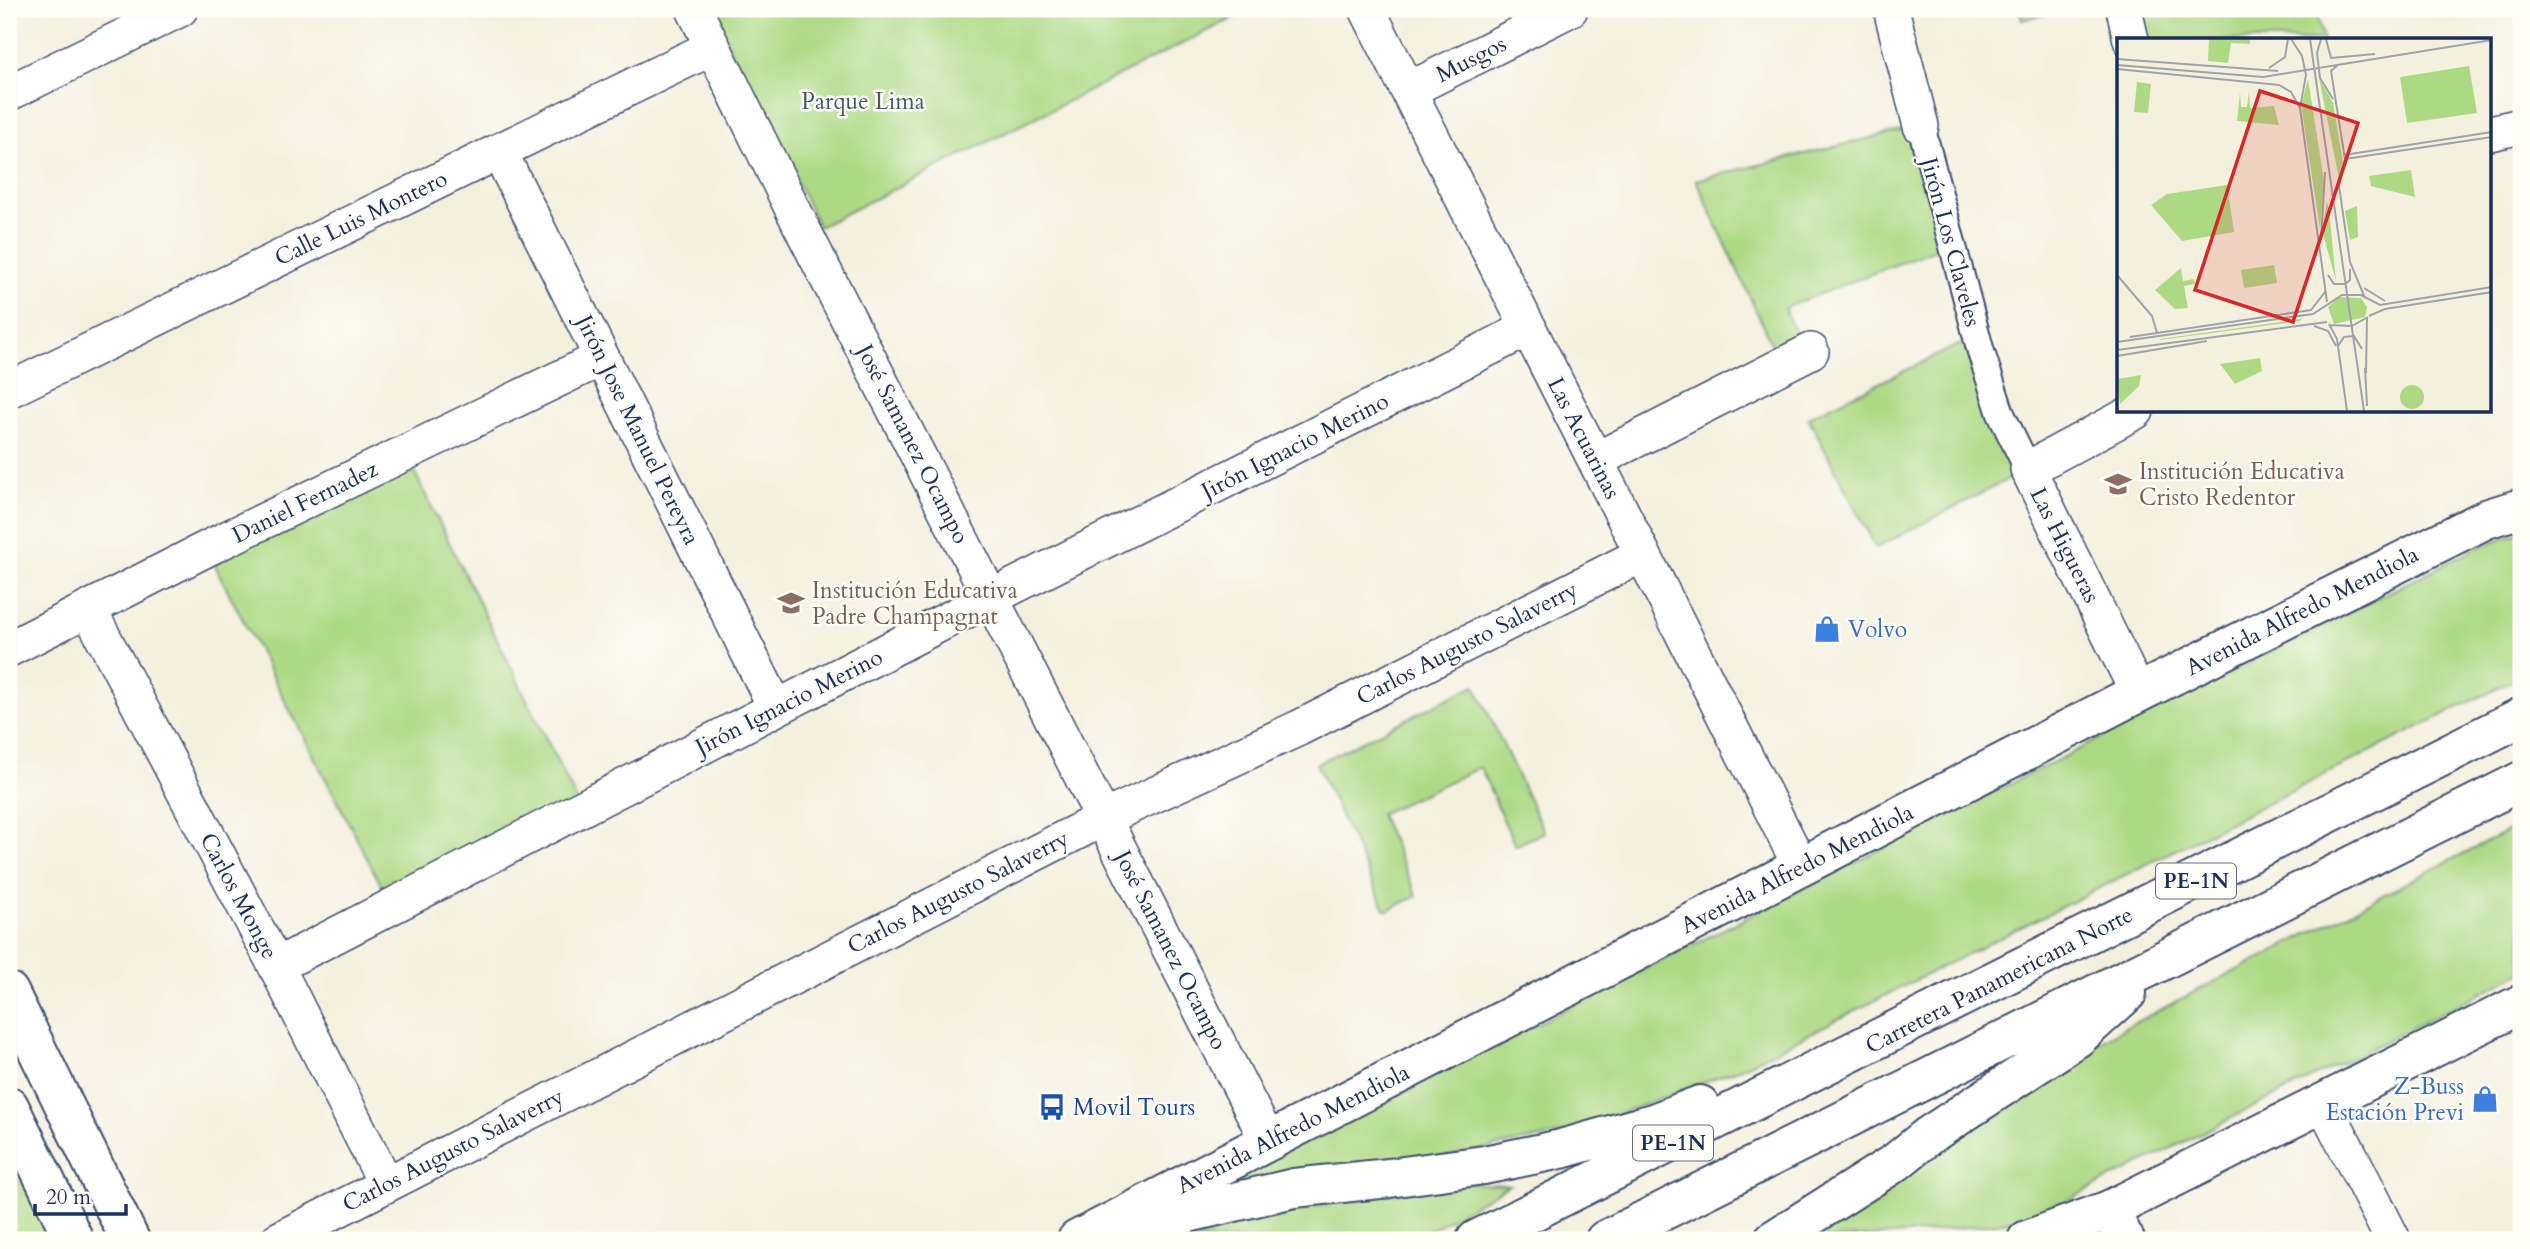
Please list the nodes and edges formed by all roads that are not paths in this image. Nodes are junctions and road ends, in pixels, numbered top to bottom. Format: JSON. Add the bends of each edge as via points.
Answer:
{"nodes":[{"id":1,"x":180,"y":9,"type":"edge"},
{"id":2,"x":694,"y":9,"type":"edge"},
{"id":3,"x":1367,"y":9,"type":"edge"},
{"id":4,"x":1570,"y":9,"type":"edge"},
{"id":5,"x":1891,"y":9,"type":"edge"},
{"id":6,"x":2124,"y":9,"type":"edge"},
{"id":7,"x":2131,"y":38,"type":"edge"},
{"id":8,"x":713,"y":47,"type":"junction"},
{"id":9,"x":1409,"y":90,"type":"junction"},
{"id":10,"x":9,"y":93,"type":"edge"},
{"id":11,"x":1921,"y":126,"type":"joint"},
{"id":12,"x":2521,"y":126,"type":"edge"},
{"id":13,"x":2492,"y":133,"type":"edge"},
{"id":14,"x":499,"y":151,"type":"junction"},
{"id":15,"x":1529,"y":328,"type":"junction"},
{"id":16,"x":1811,"y":351,"type":"dead end"},
{"id":17,"x":602,"y":358,"type":"junction"},
{"id":18,"x":9,"y":390,"type":"edge"},
{"id":19,"x":2132,"y":413,"type":"edge"},
{"id":20,"x":1596,"y":460,"type":"junction"},
{"id":21,"x":2028,"y":469,"type":"junction"},
{"id":22,"x":2521,"y":489,"type":"edge"},
{"id":23,"x":2504,"y":513,"type":"edge"},
{"id":24,"x":1643,"y":554,"type":"junction"},
{"id":25,"x":992,"y":597,"type":"junction"},
{"id":26,"x":89,"y":610,"type":"junction"},
{"id":27,"x":9,"y":649,"type":"edge"},
{"id":28,"x":2138,"y":693,"type":"junction"},
{"id":29,"x":776,"y":708,"type":"junction"},
{"id":30,"x":2521,"y":717,"type":"edge"},
{"id":31,"x":2521,"y":781,"type":"edge"},
{"id":32,"x":1104,"y":818,"type":"junction"},
{"id":33,"x":1801,"y":866,"type":"junction"},
{"id":34,"x":2165,"y":959,"type":"junction"},
{"id":35,"x":276,"y":966,"type":"junction"},
{"id":36,"x":9,"y":992,"type":"edge"},
{"id":37,"x":2521,"y":1004,"type":"edge"},
{"id":38,"x":1870,"y":1045,"type":"junction"},
{"id":39,"x":2323,"y":1102,"type":"junction"},
{"id":40,"x":9,"y":1106,"type":"edge"},
{"id":41,"x":1268,"y":1141,"type":"junction"},
{"id":42,"x":386,"y":1184,"type":"junction"},
{"id":43,"x":2117,"y":1225,"type":"edge"},
{"id":44,"x":2069,"y":1234,"type":"edge"},
{"id":45,"x":75,"y":1240,"type":"edge"},
{"id":46,"x":130,"y":1240,"type":"edge"},
{"id":47,"x":278,"y":1240,"type":"edge"},
{"id":48,"x":1077,"y":1240,"type":"edge"},
{"id":49,"x":1097,"y":1240,"type":"edge"},
{"id":50,"x":1476,"y":1240,"type":"edge"},
{"id":51,"x":1605,"y":1240,"type":"edge"},
{"id":52,"x":1773,"y":1240,"type":"edge"},
{"id":53,"x":2027,"y":1240,"type":"edge"},
{"id":54,"x":2393,"y":1240,"type":"edge"}],
"edges":[{"from":1,"to":10,"type":"street"},
{"from":2,"to":8,"type":"street","name":"José Samanez Ocampo"},
{"from":3,"to":9,"type":"street","name":"Las Acuarinas"},
{"from":4,"to":9,"type":"street","name":"Musgos"},
{"from":5,"to":11,"type":"street","name":"Jirón Los Claveles"},
{"from":6,"to":7,"type":"street"},
{"from":8,"to":14,"type":"street","name":"Calle Luis Montero"},
{"from":8,"to":25,"type":"street","name":"José Samanez Ocampo"},
{"from":9,"to":15,"type":"street","name":"Las Acuarinas"},
{"from":11,"to":21,"type":"street","name":"Jirón Los Claveles","via":[[1981,352],[2001,414]]},
{"from":12,"to":13,"type":"street"},
{"from":14,"to":17,"type":"street","name":"Jirón Jose Manuel Pereyra"},
{"from":14,"to":18,"type":"street","name":"Calle Luis Montero"},
{"from":15,"to":20,"type":"street","name":"Las Acuarinas"},
{"from":15,"to":25,"type":"street","name":"Jirón Ignacio Merino"},
{"from":16,"to":20,"type":"street"},
{"from":17,"to":26,"type":"street","name":"Daniel Fernadez"},
{"from":17,"to":29,"type":"street","name":"Jirón Jose Manuel Pereyra"},
{"from":19,"to":21,"type":"street","name":"Las Higueras"},
{"from":20,"to":24,"type":"street","name":"Las Acuarinas"},
{"from":21,"to":28,"type":"street","name":"Las Higueras"},
{"from":22,"to":23,"type":"main road","name":"Avenida Alfredo Mendiola"},
{"from":23,"to":28,"type":"main road","name":"Avenida Alfredo Mendiola"},
{"from":24,"to":32,"type":"street","name":"Carlos Augusto Salaverry","via":[[1299,728]]},
{"from":24,"to":33,"type":"street","name":"Las Acuarinas"},
{"from":25,"to":29,"type":"street","name":"Jirón Ignacio Merino"},
{"from":25,"to":32,"type":"street","name":"José Samanez Ocampo"},
{"from":26,"to":27,"type":"street","name":"Daniel Fernadez"},
{"from":26,"to":35,"type":"street","name":"Carlos Monge"},
{"from":28,"to":33,"type":"main road","name":"Avenida Alfredo Mendiola"},
{"from":29,"to":35,"type":"street","name":"Jirón Ignacio Merino"},
{"from":30,"to":38,"type":"main road","name":"Carretera Panamericana Norte","number":"PE-1N"},
{"from":31,"to":34,"type":"main road","number":"PE-1N"},
{"from":32,"to":41,"type":"street","name":"José Samanez Ocampo"},
{"from":32,"to":42,"type":"street","name":"Carlos Augusto Salaverry"},
{"from":33,"to":41,"type":"main road","name":"Avenida Alfredo Mendiola"},
{"from":34,"to":51,"type":"main road","number":"PE-1N"},
{"from":34,"to":52,"type":"main road","via":[[2077,1038]]},
{"from":35,"to":42,"type":"street","name":"Carlos Monge"},
{"from":36,"to":46,"type":"main road"},
{"from":37,"to":39,"type":"main road"},
{"from":38,"to":49,"type":"main road","via":[[1653,1123],[1561,1149],[1484,1165],[1294,1188]]},
{"from":38,"to":50,"type":"main road","name":"Carretera Panamericana Norte","number":"PE-1N"},
{"from":39,"to":43,"type":"main road"},
{"from":39,"to":54,"type":"street"},
{"from":40,"to":45,"type":"main road"},
{"from":41,"to":48,"type":"main road","name":"Avenida Alfredo Mendiola"},
{"from":42,"to":47,"type":"street","name":"Carlos Augusto Salaverry"},
{"from":43,"to":44,"type":"main road"},
{"from":44,"to":53,"type":"main road"}]}
